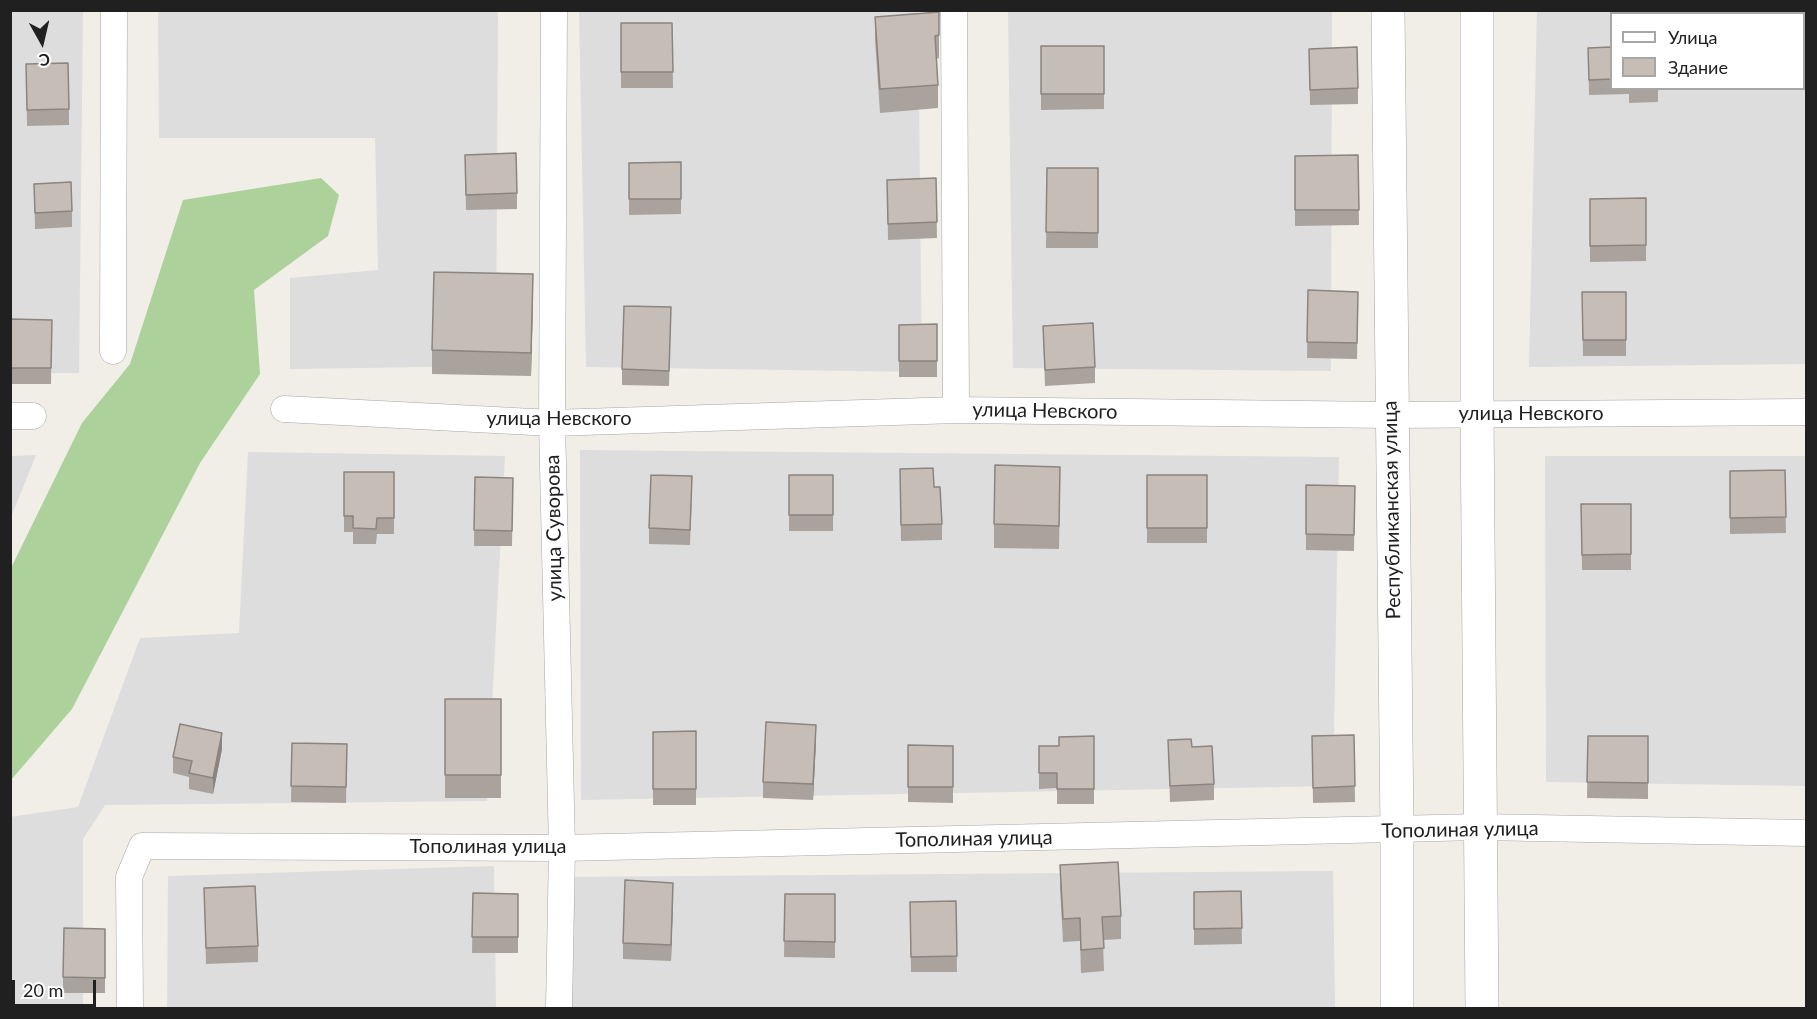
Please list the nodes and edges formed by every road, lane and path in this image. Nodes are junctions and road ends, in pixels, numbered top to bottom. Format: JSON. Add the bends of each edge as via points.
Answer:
{"nodes":[{"id":1,"x":114,"y":10,"type":"edge"},
{"id":2,"x":554,"y":10,"type":"edge"},
{"id":3,"x":954,"y":10,"type":"edge"},
{"id":4,"x":1388,"y":10,"type":"edge"},
{"id":5,"x":1477,"y":10,"type":"edge"},
{"id":6,"x":113,"y":351,"type":"dead end"},
{"id":7,"x":284,"y":409,"type":"dead end"},
{"id":8,"x":956,"y":410,"type":"junction"},
{"id":9,"x":1806,"y":412,"type":"edge"},
{"id":10,"x":1477,"y":414,"type":"junction"},
{"id":11,"x":1391,"y":415,"type":"junction"},
{"id":12,"x":552,"y":423,"type":"junction"},
{"id":13,"x":1480,"y":827,"type":"junction"},
{"id":14,"x":1397,"y":831,"type":"junction"},
{"id":15,"x":1806,"y":833,"type":"edge"},
{"id":16,"x":562,"y":848,"type":"junction"},
{"id":17,"x":130,"y":1008,"type":"edge"},
{"id":18,"x":560,"y":1008,"type":"edge"},
{"id":19,"x":1397,"y":1008,"type":"edge"},
{"id":20,"x":1482,"y":1008,"type":"edge"}],
"edges":[{"from":1,"to":6,"type":"street"},
{"from":2,"to":12,"type":"street","name":"улица Суворова"},
{"from":3,"to":8,"type":"street"},
{"from":4,"to":11,"type":"street","name":"Республиканская улица"},
{"from":5,"to":10,"type":"street"},
{"from":7,"to":12,"type":"street","name":"улица Невского"},
{"from":8,"to":11,"type":"street","name":"улица Невского"},
{"from":8,"to":12,"type":"street","name":"улица Невского"},
{"from":9,"to":10,"type":"street","name":"улица Невского"},
{"from":10,"to":11,"type":"street","name":"улица Невского"},
{"from":10,"to":13,"type":"street"},
{"from":11,"to":14,"type":"street","name":"Республиканская улица"},
{"from":12,"to":16,"type":"street","name":"улица Суворова"},
{"from":13,"to":14,"type":"street","name":"Тополиная улица"},
{"from":13,"to":15,"type":"street","name":"Тополиная улица"},
{"from":13,"to":20,"type":"street"},
{"from":14,"to":16,"type":"street","name":"Тополиная улица"},
{"from":14,"to":19,"type":"street","name":"Республиканская улица"},
{"from":16,"to":17,"type":"street","name":"Тополиная улица","via":[[142,846],[129,878]]},
{"from":16,"to":18,"type":"street","name":"улица Суворова"}]}
